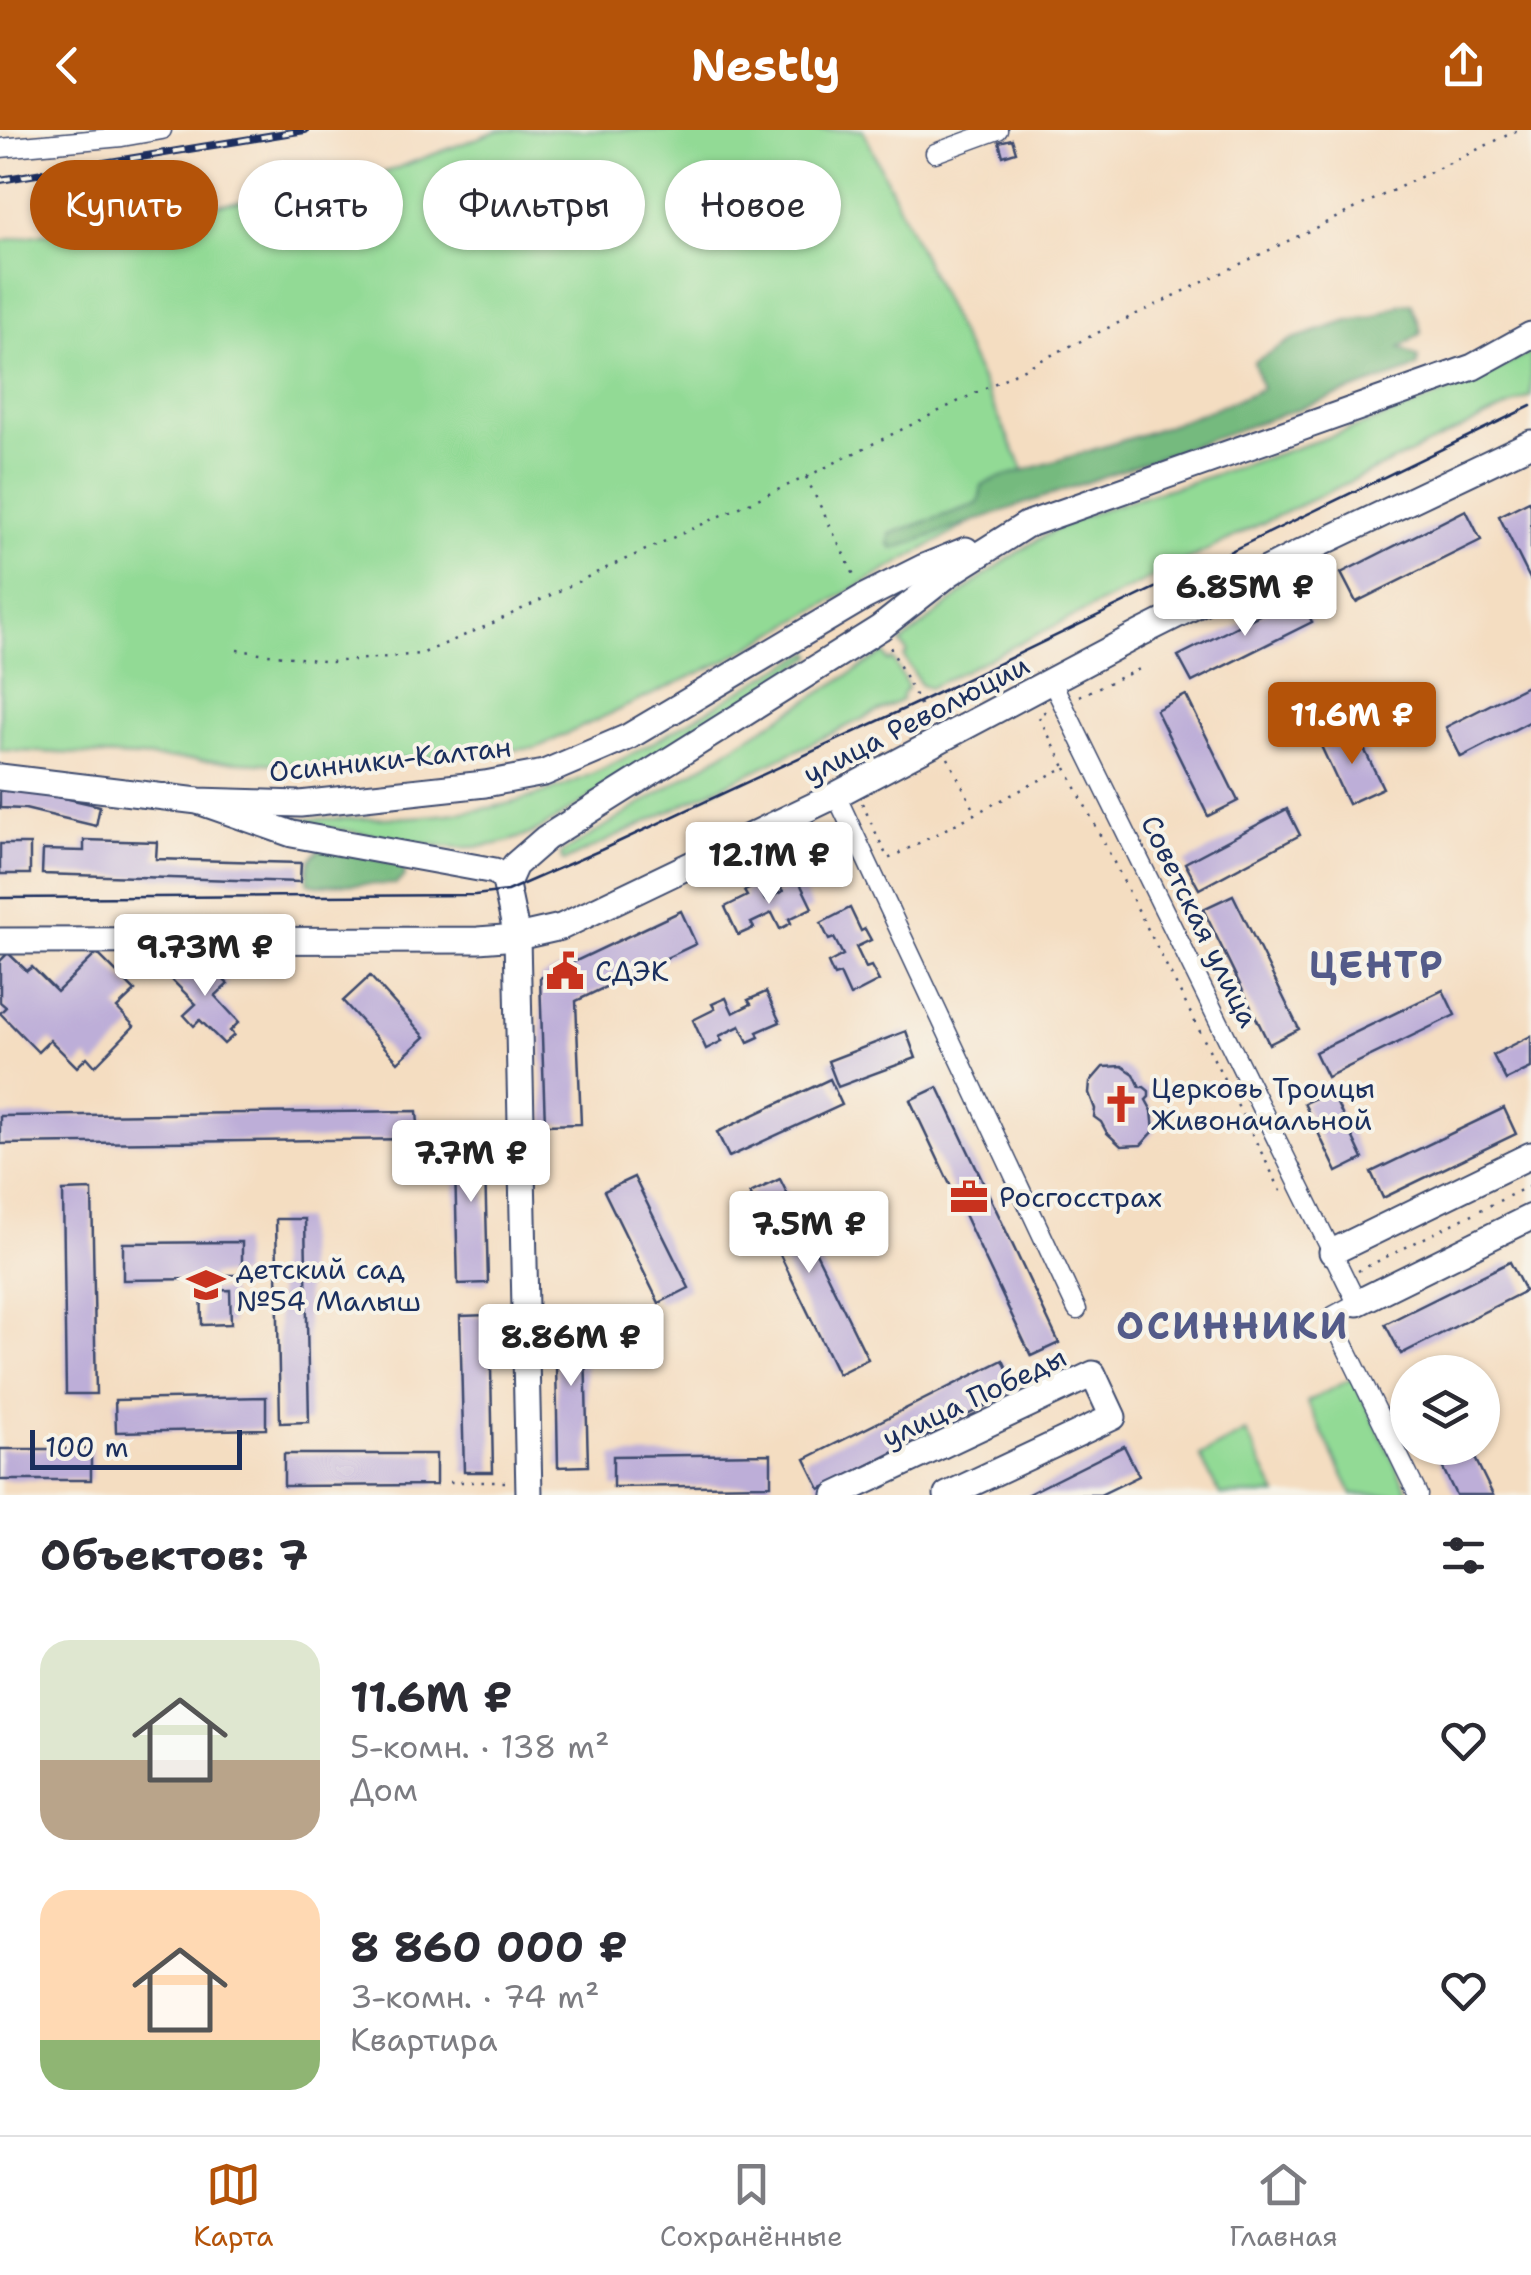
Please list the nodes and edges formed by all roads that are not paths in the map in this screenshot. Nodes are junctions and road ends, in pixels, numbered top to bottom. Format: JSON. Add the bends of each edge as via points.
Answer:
{"nodes":[{"id":1,"x":162,"y":130,"type":"edge"},
{"id":2,"x":998,"y":130,"type":"edge"},
{"id":3,"x":0,"y":148,"type":"edge"},
{"id":4,"x":935,"y":152,"type":"dead end"},
{"id":5,"x":1531,"y":335,"type":"edge"},
{"id":6,"x":1529,"y":449,"type":"edge"},
{"id":7,"x":1026,"y":525,"type":"junction"},
{"id":8,"x":1057,"y":693,"type":"junction"},
{"id":9,"x":0,"y":777,"type":"edge"},
{"id":10,"x":838,"y":800,"type":"junction"},
{"id":11,"x":198,"y":801,"type":"junction"},
{"id":12,"x":506,"y":886,"type":"junction"},
{"id":13,"x":517,"y":937,"type":"junction"},
{"id":14,"x":0,"y":941,"type":"edge"},
{"id":15,"x":1531,"y":1155,"type":"edge"},
{"id":16,"x":1531,"y":1217,"type":"edge"},
{"id":17,"x":1332,"y":1252,"type":"junction"},
{"id":18,"x":1357,"y":1303,"type":"junction"},
{"id":19,"x":1077,"y":1310,"type":"dead end"},
{"id":20,"x":528,"y":1488,"type":"edge"},
{"id":21,"x":836,"y":1495,"type":"edge"},
{"id":22,"x":946,"y":1495,"type":"edge"},
{"id":23,"x":1418,"y":1495,"type":"edge"}],
"edges":[{"from":1,"to":3,"type":"street"},
{"from":2,"to":4,"type":"street"},
{"from":5,"to":7,"type":"street","via":[[1473,367]]},
{"from":6,"to":8,"type":"street","name":"улица Революции","via":[[1141,633]]},
{"from":7,"to":11,"type":"street","name":"Осинники-Калтан","via":[[864,597],[628,736],[544,773],[300,804]]},
{"from":7,"to":12,"type":"street","via":[[880,628],[546,838],[514,865]]},
{"from":8,"to":10,"type":"street","name":"улица Революции","via":[[939,740]]},
{"from":8,"to":17,"type":"street","name":"Советская улица"},
{"from":9,"to":11,"type":"street","name":"Осинники-Калтан"},
{"from":10,"to":13,"type":"street","name":"улица Революции","via":[[560,927]]},
{"from":10,"to":19,"type":"street"},
{"from":11,"to":12,"type":"street","via":[[292,834],[495,871]]},
{"from":12,"to":13,"type":"street"},
{"from":13,"to":14,"type":"street","name":"улица Революции"},
{"from":13,"to":20,"type":"street"},
{"from":15,"to":17,"type":"street"},
{"from":16,"to":18,"type":"street"},
{"from":17,"to":18,"type":"street","name":"Советская улица"},
{"from":18,"to":23,"type":"street","via":[[1331,1317]]},
{"from":21,"to":22,"type":"street","name":"улица Победы","via":[[1093,1374],[1112,1417]]}]}
